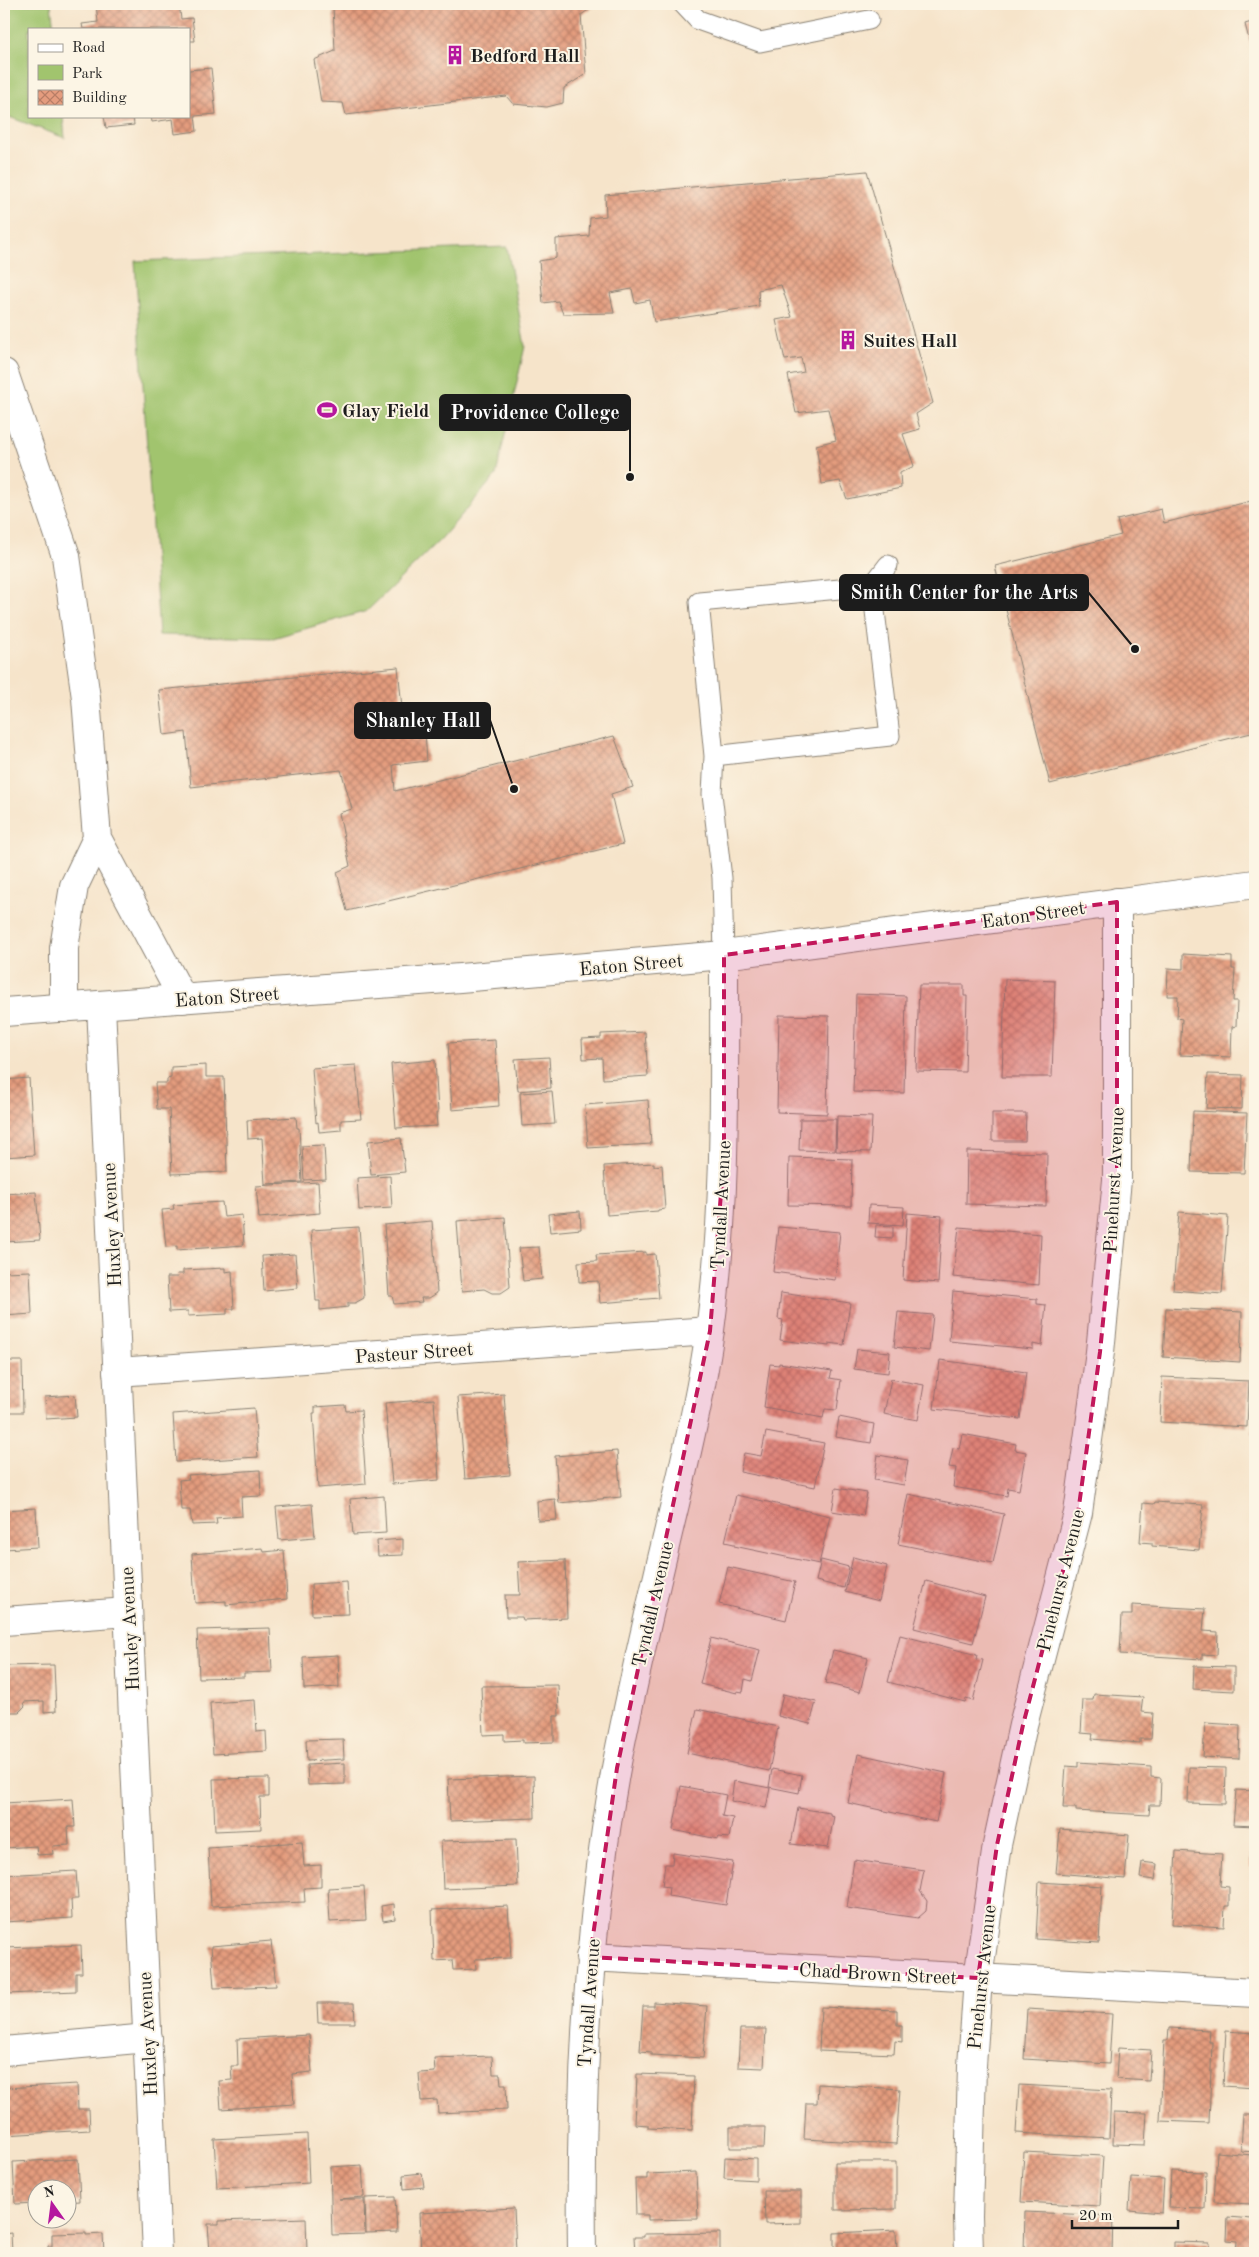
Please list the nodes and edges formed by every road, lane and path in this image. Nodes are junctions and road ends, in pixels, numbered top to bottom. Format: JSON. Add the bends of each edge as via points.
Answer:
{"nodes":[{"id":1,"x":683,"y":4,"type":"edge"},
{"id":2,"x":869,"y":20,"type":"dead end"},
{"id":3,"x":4,"y":372,"type":"edge"},
{"id":4,"x":888,"y":565,"type":"dead end"},
{"id":5,"x":872,"y":586,"type":"junction"},
{"id":6,"x":714,"y":756,"type":"junction"},
{"id":7,"x":97,"y":838,"type":"junction"},
{"id":8,"x":1255,"y":884,"type":"edge"},
{"id":9,"x":1116,"y":902,"type":"junction"},
{"id":10,"x":724,"y":955,"type":"junction"},
{"id":11,"x":183,"y":999,"type":"junction"},
{"id":12,"x":101,"y":1006,"type":"junction"},
{"id":13,"x":64,"y":1008,"type":"junction"},
{"id":14,"x":4,"y":1012,"type":"edge"},
{"id":15,"x":710,"y":1331,"type":"junction"},
{"id":16,"x":117,"y":1372,"type":"junction"},
{"id":17,"x":128,"y":1612,"type":"junction"},
{"id":18,"x":4,"y":1621,"type":"edge"},
{"id":19,"x":590,"y":1957,"type":"junction"},
{"id":20,"x":978,"y":1978,"type":"junction"},
{"id":21,"x":1255,"y":1993,"type":"edge"},
{"id":22,"x":148,"y":2038,"type":"junction"},
{"id":23,"x":4,"y":2051,"type":"edge"},
{"id":24,"x":157,"y":2253,"type":"edge"},
{"id":25,"x":582,"y":2253,"type":"edge"},
{"id":26,"x":969,"y":2253,"type":"edge"}],
"edges":[{"from":1,"to":2,"type":"lane","via":[[698,20],[760,42]]},
{"from":3,"to":7,"type":"street","via":[[66,556],[86,698]]},
{"from":4,"to":5,"type":"lane"},
{"from":5,"to":6,"type":"lane","via":[[890,736]]},
{"from":5,"to":6,"type":"lane","via":[[699,602]]},
{"from":6,"to":10,"type":"lane","via":[[712,794],[722,878]]},
{"from":7,"to":11,"type":"street"},
{"from":7,"to":13,"type":"street","via":[[74,886],[64,948]]},
{"from":8,"to":9,"type":"street","name":"Eaton Street"},
{"from":9,"to":10,"type":"street","name":"Eaton Street"},
{"from":9,"to":20,"type":"street","name":"Pinehurst Avenue","via":[[1117,1180],[1100,1352],[1078,1514],[997,1845]]},
{"from":10,"to":11,"type":"street","name":"Eaton Street"},
{"from":10,"to":15,"type":"street","name":"Tyndall Avenue","via":[[724,1156]]},
{"from":11,"to":12,"type":"street","name":"Eaton Street"},
{"from":12,"to":13,"type":"street","name":"Eaton Street"},
{"from":12,"to":16,"type":"street","name":"Huxley Avenue"},
{"from":13,"to":14,"type":"street","name":"Eaton Street"},
{"from":15,"to":16,"type":"street","name":"Pasteur Street"},
{"from":15,"to":19,"type":"street","name":"Tyndall Avenue","via":[[690,1440],[616,1768]]},
{"from":16,"to":17,"type":"street","name":"Huxley Avenue"},
{"from":17,"to":18,"type":"street"},
{"from":17,"to":22,"type":"street","name":"Huxley Avenue"},
{"from":19,"to":20,"type":"street","name":"Chad Brown Street"},
{"from":19,"to":25,"type":"street","name":"Tyndall Avenue","via":[[582,2120]]},
{"from":20,"to":21,"type":"street","name":"Chad Brown Street"},
{"from":20,"to":26,"type":"street","name":"Pinehurst Avenue","via":[[972,2066]]},
{"from":22,"to":23,"type":"street"},
{"from":22,"to":24,"type":"street","name":"Huxley Avenue"}]}
